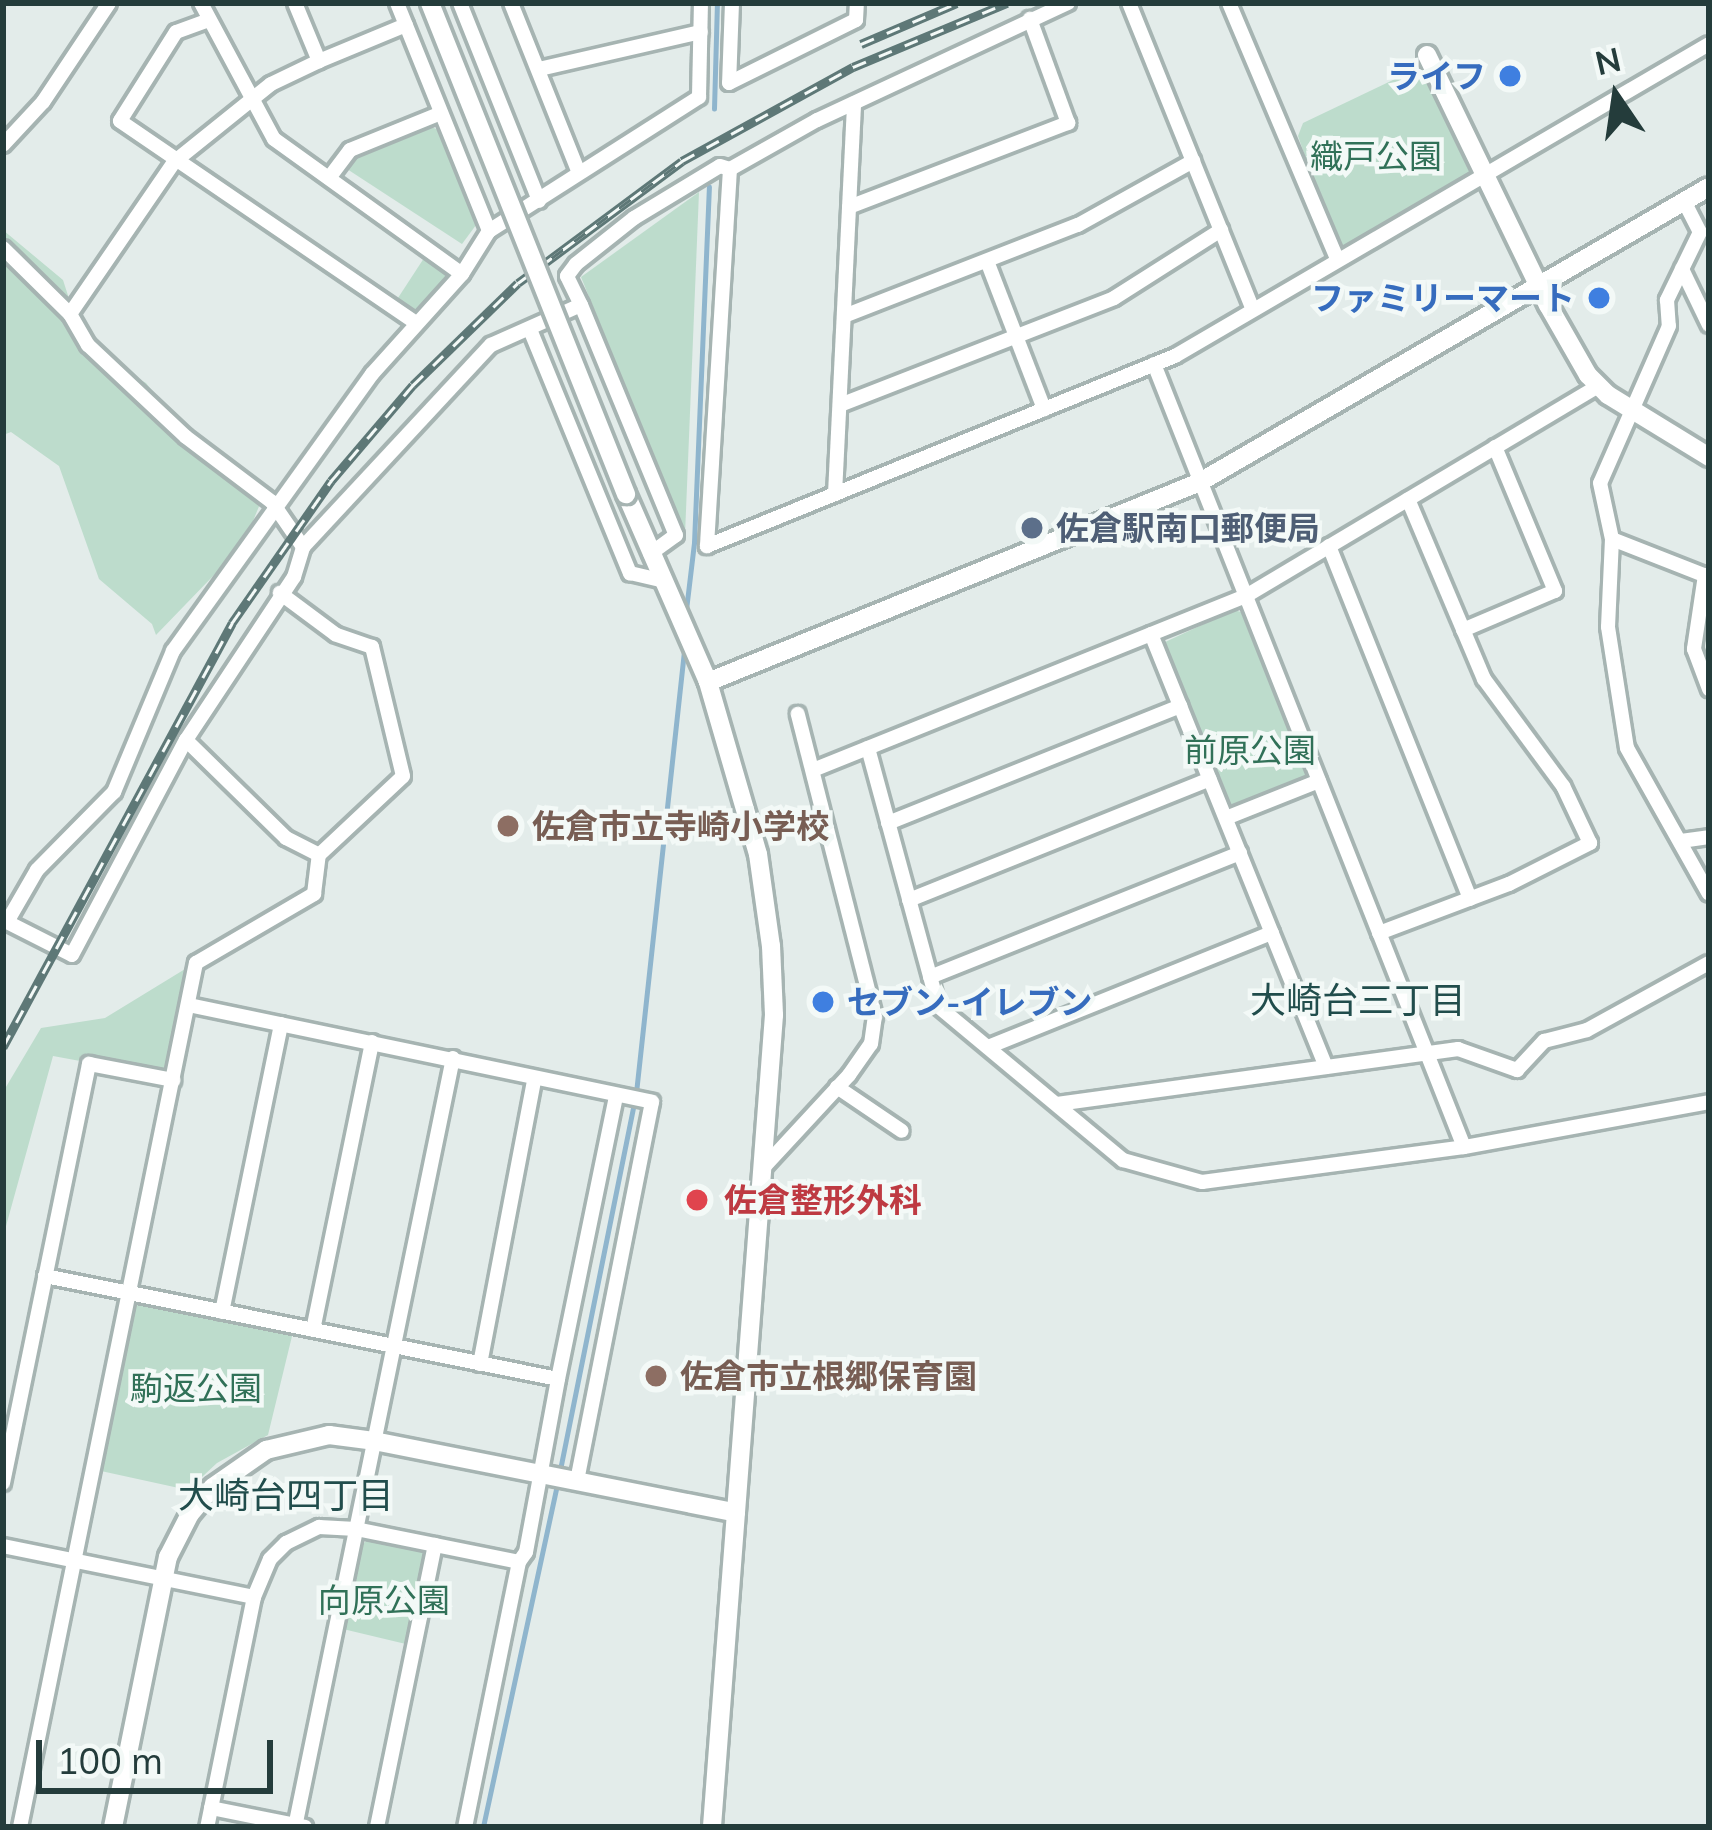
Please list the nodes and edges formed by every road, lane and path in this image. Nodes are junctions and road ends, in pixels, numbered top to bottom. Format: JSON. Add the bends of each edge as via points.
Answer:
{"nodes":[{"id":1,"x":109,"y":3,"type":"edge"},
{"id":2,"x":201,"y":3,"type":"edge"},
{"id":3,"x":295,"y":3,"type":"edge"},
{"id":4,"x":397,"y":3,"type":"edge"},
{"id":5,"x":430,"y":3,"type":"edge"},
{"id":6,"x":460,"y":3,"type":"edge"},
{"id":7,"x":511,"y":3,"type":"edge"},
{"id":8,"x":701,"y":3,"type":"edge"},
{"id":9,"x":732,"y":3,"type":"edge"},
{"id":10,"x":857,"y":3,"type":"edge"},
{"id":11,"x":1068,"y":3,"type":"edge"},
{"id":12,"x":1129,"y":3,"type":"edge"},
{"id":13,"x":1229,"y":3,"type":"edge"},
{"id":14,"x":209,"y":20,"type":"junction"},
{"id":15,"x":1030,"y":20,"type":"junction"},
{"id":16,"x":406,"y":25,"type":"junction"},
{"id":17,"x":701,"y":32,"type":"junction"},
{"id":18,"x":1709,"y":44,"type":"edge"},
{"id":19,"x":1427,"y":55,"type":"dead end"},
{"id":20,"x":319,"y":62,"type":"junction"},
{"id":21,"x":539,"y":70,"type":"junction"},
{"id":22,"x":250,"y":102,"type":"junction"},
{"id":23,"x":854,"y":103,"type":"junction"},
{"id":24,"x":441,"y":113,"type":"junction"},
{"id":25,"x":3,"y":145,"type":"edge"},
{"id":26,"x":1193,"y":161,"type":"junction"},
{"id":27,"x":174,"y":163,"type":"junction"},
{"id":28,"x":730,"y":169,"type":"junction"},
{"id":29,"x":1484,"y":171,"type":"junction"},
{"id":30,"x":579,"y":173,"type":"junction"},
{"id":31,"x":329,"y":178,"type":"junction"},
{"id":32,"x":1709,"y":187,"type":"edge"},
{"id":33,"x":539,"y":201,"type":"junction"},
{"id":34,"x":1684,"y":201,"type":"junction"},
{"id":35,"x":849,"y":207,"type":"junction"},
{"id":36,"x":1221,"y":230,"type":"junction"},
{"id":37,"x":489,"y":231,"type":"junction"},
{"id":38,"x":3,"y":248,"type":"edge"},
{"id":39,"x":1337,"y":259,"type":"junction"},
{"id":40,"x":987,"y":261,"type":"junction"},
{"id":41,"x":1682,"y":269,"type":"junction"},
{"id":42,"x":462,"y":274,"type":"junction"},
{"id":43,"x":1538,"y":285,"type":"junction"},
{"id":44,"x":581,"y":305,"type":"junction"},
{"id":45,"x":1252,"y":308,"type":"junction"},
{"id":46,"x":70,"y":314,"type":"junction"},
{"id":47,"x":844,"y":316,"type":"junction"},
{"id":48,"x":415,"y":322,"type":"junction"},
{"id":49,"x":1709,"y":325,"type":"edge"},
{"id":50,"x":531,"y":332,"type":"junction"},
{"id":51,"x":1016,"y":336,"type":"junction"},
{"id":52,"x":1154,"y":364,"type":"junction"},
{"id":53,"x":1598,"y":386,"type":"junction"},
{"id":54,"x":840,"y":405,"type":"junction"},
{"id":55,"x":1044,"y":409,"type":"junction"},
{"id":56,"x":1633,"y":412,"type":"junction"},
{"id":57,"x":1496,"y":447,"type":"junction"},
{"id":58,"x":1709,"y":457,"type":"edge"},
{"id":59,"x":1200,"y":482,"type":"junction"},
{"id":60,"x":836,"y":494,"type":"junction"},
{"id":61,"x":1408,"y":499,"type":"junction"},
{"id":62,"x":275,"y":509,"type":"junction"},
{"id":63,"x":1612,"y":539,"type":"junction"},
{"id":64,"x":1329,"y":546,"type":"junction"},
{"id":65,"x":303,"y":547,"type":"junction"},
{"id":66,"x":650,"y":554,"type":"junction"},
{"id":67,"x":1707,"y":576,"type":"edge"},
{"id":68,"x":661,"y":580,"type":"junction"},
{"id":69,"x":280,"y":593,"type":"junction"},
{"id":70,"x":1246,"y":596,"type":"junction"},
{"id":71,"x":1463,"y":630,"type":"junction"},
{"id":72,"x":1151,"y":634,"type":"junction"},
{"id":73,"x":708,"y":682,"type":"junction"},
{"id":74,"x":1709,"y":689,"type":"edge"},
{"id":75,"x":1180,"y":706,"type":"junction"},
{"id":76,"x":798,"y":714,"type":"dead end"},
{"id":77,"x":186,"y":740,"type":"junction"},
{"id":78,"x":868,"y":748,"type":"junction"},
{"id":79,"x":813,"y":770,"type":"junction"},
{"id":80,"x":1210,"y":779,"type":"junction"},
{"id":81,"x":1319,"y":781,"type":"junction"},
{"id":82,"x":1226,"y":818,"type":"junction"},
{"id":83,"x":888,"y":824,"type":"junction"},
{"id":84,"x":1709,"y":837,"type":"edge"},
{"id":85,"x":1681,"y":841,"type":"junction"},
{"id":86,"x":1240,"y":853,"type":"junction"},
{"id":87,"x":319,"y":855,"type":"junction"},
{"id":88,"x":1709,"y":894,"type":"edge"},
{"id":89,"x":1470,"y":899,"type":"junction"},
{"id":90,"x":909,"y":900,"type":"junction"},
{"id":91,"x":5,"y":921,"type":"edge"},
{"id":92,"x":1272,"y":933,"type":"junction"},
{"id":93,"x":1379,"y":933,"type":"junction"},
{"id":94,"x":1709,"y":963,"type":"edge"},
{"id":95,"x":930,"y":977,"type":"junction"},
{"id":96,"x":189,"y":1005,"type":"junction"},
{"id":97,"x":281,"y":1024,"type":"junction"},
{"id":98,"x":372,"y":1042,"type":"junction"},
{"id":99,"x":988,"y":1047,"type":"junction"},
{"id":100,"x":1427,"y":1054,"type":"junction"},
{"id":101,"x":453,"y":1058,"type":"junction"},
{"id":102,"x":1326,"y":1067,"type":"junction"},
{"id":103,"x":173,"y":1080,"type":"junction"},
{"id":104,"x":534,"y":1082,"type":"junction"},
{"id":105,"x":837,"y":1087,"type":"junction"},
{"id":106,"x":616,"y":1096,"type":"junction"},
{"id":107,"x":1709,"y":1102,"type":"edge"},
{"id":108,"x":1057,"y":1104,"type":"junction"},
{"id":109,"x":902,"y":1131,"type":"dead end"},
{"id":110,"x":1464,"y":1147,"type":"junction"},
{"id":111,"x":762,"y":1170,"type":"junction"},
{"id":112,"x":45,"y":1276,"type":"junction"},
{"id":113,"x":130,"y":1293,"type":"junction"},
{"id":114,"x":222,"y":1312,"type":"junction"},
{"id":115,"x":313,"y":1330,"type":"junction"},
{"id":116,"x":394,"y":1346,"type":"junction"},
{"id":117,"x":480,"y":1364,"type":"junction"},
{"id":118,"x":558,"y":1379,"type":"junction"},
{"id":119,"x":374,"y":1441,"type":"junction"},
{"id":120,"x":7,"y":1448,"type":"edge"},
{"id":121,"x":542,"y":1474,"type":"junction"},
{"id":122,"x":577,"y":1482,"type":"junction"},
{"id":123,"x":3,"y":1483,"type":"edge"},
{"id":124,"x":736,"y":1513,"type":"junction"},
{"id":125,"x":356,"y":1529,"type":"junction"},
{"id":126,"x":435,"y":1545,"type":"junction"},
{"id":127,"x":3,"y":1546,"type":"edge"},
{"id":128,"x":75,"y":1561,"type":"junction"},
{"id":129,"x":519,"y":1562,"type":"junction"},
{"id":130,"x":164,"y":1579,"type":"junction"},
{"id":131,"x":254,"y":1597,"type":"junction"},
{"id":132,"x":211,"y":1808,"type":"junction"},
{"id":133,"x":298,"y":1826,"type":"edge"},
{"id":134,"x":20,"y":1827,"type":"edge"},
{"id":135,"x":113,"y":1827,"type":"edge"},
{"id":136,"x":207,"y":1827,"type":"edge"},
{"id":137,"x":377,"y":1827,"type":"edge"},
{"id":138,"x":464,"y":1827,"type":"edge"},
{"id":139,"x":712,"y":1827,"type":"edge"}],
"edges":[{"from":1,"to":25,"type":"street","via":[[43,102]]},
{"from":2,"to":14,"type":"street"},
{"from":3,"to":20,"type":"street"},
{"from":4,"to":16,"type":"street"},
{"from":5,"to":66,"type":"street","bridge":true},
{"from":6,"to":33,"type":"street"},
{"from":7,"to":21,"type":"street"},
{"from":8,"to":17,"type":"street"},
{"from":9,"to":10,"type":"street","via":[[730,83],[856,20]]},
{"from":11,"to":15,"type":"street"},
{"from":12,"to":26,"type":"street"},
{"from":13,"to":39,"type":"street"},
{"from":14,"to":22,"type":"street"},
{"from":14,"to":27,"type":"street","via":[[176,32],[120,121]]},
{"from":15,"to":23,"type":"street"},
{"from":15,"to":35,"type":"street","via":[[1068,123]]},
{"from":16,"to":20,"type":"street"},
{"from":16,"to":24,"type":"street"},
{"from":17,"to":21,"type":"street"},
{"from":17,"to":30,"type":"street","via":[[699,98]]},
{"from":18,"to":29,"type":"street"},
{"from":19,"to":29,"type":"street"},
{"from":20,"to":22,"type":"street"},
{"from":21,"to":30,"type":"street"},
{"from":22,"to":27,"type":"street"},
{"from":22,"to":31,"type":"street","via":[[274,139]]},
{"from":23,"to":28,"type":"street"},
{"from":23,"to":35,"type":"street"},
{"from":24,"to":31,"type":"street","via":[[350,150]]},
{"from":24,"to":37,"type":"street"},
{"from":26,"to":36,"type":"street"},
{"from":26,"to":40,"type":"street","via":[[1078,225]]},
{"from":27,"to":46,"type":"street"},
{"from":27,"to":48,"type":"street"},
{"from":28,"to":44,"type":"street","via":[[720,166],[634,218],[576,264],[567,276]]},
{"from":28,"to":60,"type":"street","via":[[707,546]]},
{"from":29,"to":39,"type":"street"},
{"from":29,"to":43,"type":"street"},
{"from":30,"to":33,"type":"street"},
{"from":31,"to":42,"type":"street"},
{"from":32,"to":34,"type":"street"},
{"from":33,"to":37,"type":"street"},
{"from":34,"to":41,"type":"street","via":[[1700,232]]},
{"from":34,"to":43,"type":"street"},
{"from":35,"to":47,"type":"street"},
{"from":36,"to":45,"type":"street"},
{"from":36,"to":51,"type":"street","via":[[1114,298]]},
{"from":37,"to":42,"type":"street"},
{"from":38,"to":46,"type":"street"},
{"from":39,"to":45,"type":"street"},
{"from":40,"to":47,"type":"street"},
{"from":40,"to":51,"type":"street"},
{"from":41,"to":49,"type":"street"},
{"from":41,"to":56,"type":"street","via":[[1667,300],[1669,326]]},
{"from":42,"to":48,"type":"street"},
{"from":43,"to":53,"type":"street"},
{"from":43,"to":59,"type":"street"},
{"from":44,"to":50,"type":"street"},
{"from":44,"to":66,"type":"street","via":[[676,535]]},
{"from":45,"to":52,"type":"street"},
{"from":46,"to":62,"type":"street","via":[[88,345]]},
{"from":47,"to":54,"type":"street"},
{"from":48,"to":62,"type":"street"},
{"from":50,"to":65,"type":"street","via":[[491,345]]},
{"from":50,"to":68,"type":"street","via":[[630,573]]},
{"from":51,"to":54,"type":"street"},
{"from":51,"to":55,"type":"street"},
{"from":52,"to":55,"type":"street"},
{"from":52,"to":59,"type":"street"},
{"from":53,"to":56,"type":"street"},
{"from":53,"to":57,"type":"street"},
{"from":54,"to":60,"type":"street"},
{"from":55,"to":60,"type":"street"},
{"from":56,"to":58,"type":"street"},
{"from":56,"to":63,"type":"street","via":[[1600,483]]},
{"from":57,"to":61,"type":"street"},
{"from":57,"to":71,"type":"street","via":[[1555,591]]},
{"from":59,"to":70,"type":"street"},
{"from":59,"to":73,"type":"street"},
{"from":61,"to":64,"type":"street"},
{"from":61,"to":71,"type":"street"},
{"from":62,"to":65,"type":"street"},
{"from":62,"to":91,"type":"street","via":[[173,652],[114,792],[37,870]]},
{"from":63,"to":67,"type":"street"},
{"from":63,"to":85,"type":"street","via":[[1608,627],[1627,748]]},
{"from":64,"to":70,"type":"street"},
{"from":64,"to":89,"type":"street"},
{"from":65,"to":69,"type":"street"},
{"from":66,"to":68,"type":"street"},
{"from":67,"to":74,"type":"street","via":[[1694,649]]},
{"from":68,"to":73,"type":"street"},
{"from":69,"to":77,"type":"street"},
{"from":69,"to":87,"type":"street","via":[[335,634],[372,646],[403,776]]},
{"from":70,"to":72,"type":"street"},
{"from":70,"to":81,"type":"street"},
{"from":71,"to":89,"type":"street","via":[[1484,679],[1563,787],[1590,842]]},
{"from":72,"to":75,"type":"street"},
{"from":72,"to":78,"type":"street"},
{"from":73,"to":111,"type":"street","via":[[766,899],[774,1016]]},
{"from":75,"to":80,"type":"street"},
{"from":75,"to":83,"type":"street"},
{"from":76,"to":79,"type":"street"},
{"from":77,"to":87,"type":"street","via":[[286,838]]},
{"from":77,"to":91,"type":"street","via":[[72,956]]},
{"from":78,"to":79,"type":"street"},
{"from":78,"to":83,"type":"street"},
{"from":79,"to":105,"type":"street","via":[[875,1017],[872,1044]]},
{"from":80,"to":82,"type":"street"},
{"from":80,"to":90,"type":"street"},
{"from":81,"to":82,"type":"street"},
{"from":81,"to":93,"type":"street"},
{"from":82,"to":86,"type":"street"},
{"from":83,"to":90,"type":"street"},
{"from":84,"to":85,"type":"street"},
{"from":85,"to":88,"type":"street"},
{"from":86,"to":92,"type":"street"},
{"from":86,"to":95,"type":"street"},
{"from":87,"to":96,"type":"street","via":[[314,894],[196,963]]},
{"from":89,"to":93,"type":"street"},
{"from":90,"to":95,"type":"street"},
{"from":92,"to":99,"type":"street"},
{"from":92,"to":102,"type":"street"},
{"from":93,"to":100,"type":"street"},
{"from":94,"to":100,"type":"street","via":[[1587,1030],[1544,1041],[1517,1070],[1458,1049]]},
{"from":95,"to":99,"type":"street","via":[[938,1006]]},
{"from":96,"to":97,"type":"street"},
{"from":96,"to":103,"type":"street"},
{"from":97,"to":98,"type":"street"},
{"from":97,"to":114,"type":"street"},
{"from":98,"to":101,"type":"street"},
{"from":98,"to":115,"type":"street"},
{"from":99,"to":108,"type":"street"},
{"from":100,"to":102,"type":"street"},
{"from":100,"to":110,"type":"street"},
{"from":101,"to":104,"type":"street"},
{"from":101,"to":116,"type":"street"},
{"from":102,"to":108,"type":"street"},
{"from":103,"to":112,"type":"street","via":[[89,1064]]},
{"from":103,"to":113,"type":"street"},
{"from":104,"to":106,"type":"street"},
{"from":104,"to":117,"type":"street"},
{"from":105,"to":109,"type":"street"},
{"from":105,"to":111,"type":"street"},
{"from":106,"to":118,"type":"street"},
{"from":106,"to":122,"type":"street","via":[[652,1102]]},
{"from":107,"to":110,"type":"street"},
{"from":108,"to":110,"type":"street","via":[[1123,1160],[1202,1181]]},
{"from":111,"to":124,"type":"street"},
{"from":112,"to":113,"type":"street"},
{"from":112,"to":120,"type":"street"},
{"from":113,"to":114,"type":"street"},
{"from":113,"to":128,"type":"street"},
{"from":114,"to":115,"type":"street"},
{"from":115,"to":116,"type":"street"},
{"from":116,"to":117,"type":"street"},
{"from":116,"to":119,"type":"street"},
{"from":117,"to":118,"type":"street"},
{"from":118,"to":121,"type":"street"},
{"from":119,"to":121,"type":"street"},
{"from":119,"to":125,"type":"street"},
{"from":119,"to":130,"type":"street","via":[[292,1440],[237,1466],[190,1514]]},
{"from":120,"to":123,"type":"street"},
{"from":121,"to":122,"type":"street"},
{"from":121,"to":129,"type":"street"},
{"from":122,"to":124,"type":"street"},
{"from":124,"to":139,"type":"street"},
{"from":125,"to":126,"type":"street"},
{"from":125,"to":131,"type":"street","via":[[319,1527],[286,1543]]},
{"from":125,"to":133,"type":"street"},
{"from":126,"to":129,"type":"street"},
{"from":126,"to":137,"type":"street"},
{"from":127,"to":128,"type":"street"},
{"from":128,"to":130,"type":"street"},
{"from":128,"to":134,"type":"street"},
{"from":129,"to":138,"type":"street"},
{"from":130,"to":131,"type":"street"},
{"from":130,"to":135,"type":"street"},
{"from":131,"to":132,"type":"street"},
{"from":132,"to":133,"type":"street"},
{"from":132,"to":136,"type":"street"}]}
